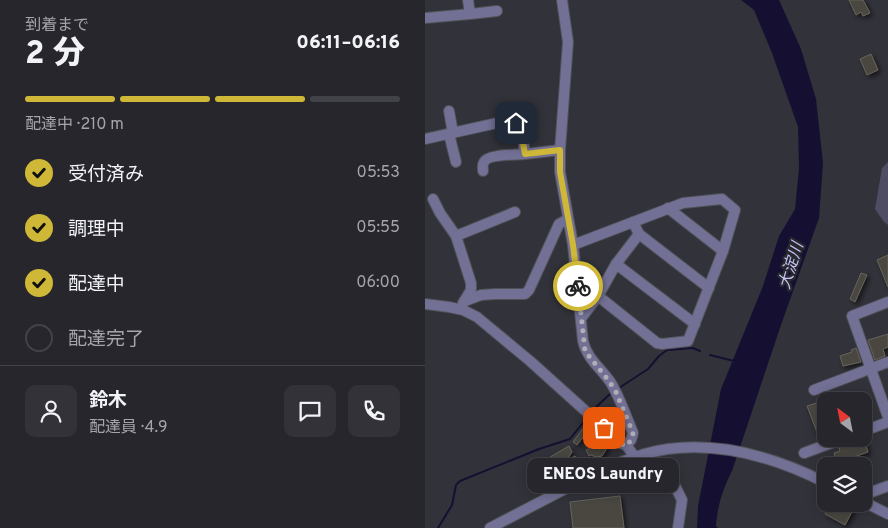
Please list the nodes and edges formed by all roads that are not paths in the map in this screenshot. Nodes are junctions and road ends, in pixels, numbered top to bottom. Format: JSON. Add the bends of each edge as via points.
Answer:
{"nodes":[{"id":1,"x":468,"y":0,"type":"edge"},
{"id":2,"x":561,"y":0,"type":"edge"},
{"id":3,"x":497,"y":11,"type":"dead end"},
{"id":4,"x":469,"y":14,"type":"junction"},
{"id":5,"x":425,"y":18,"type":"edge"},
{"id":6,"x":449,"y":111,"type":"dead end"},
{"id":7,"x":451,"y":133,"type":"junction"},
{"id":8,"x":425,"y":139,"type":"edge"},
{"id":9,"x":560,"y":150,"type":"junction"},
{"id":10,"x":525,"y":154,"type":"junction"},
{"id":11,"x":456,"y":162,"type":"dead end"},
{"id":12,"x":483,"y":171,"type":"dead end"},
{"id":13,"x":433,"y":199,"type":"dead end"},
{"id":14,"x":668,"y":208,"type":"junction"},
{"id":15,"x":515,"y":212,"type":"dead end"},
{"id":16,"x":569,"y":219,"type":"junction"},
{"id":17,"x":633,"y":222,"type":"junction"},
{"id":18,"x":639,"y":234,"type":"junction"},
{"id":19,"x":456,"y":236,"type":"junction"},
{"id":20,"x":573,"y":245,"type":"junction"},
{"id":21,"x":723,"y":251,"type":"junction"},
{"id":22,"x":617,"y":264,"type":"junction"},
{"id":23,"x":709,"y":288,"type":"junction"},
{"id":24,"x":598,"y":296,"type":"junction"},
{"id":25,"x":465,"y":301,"type":"junction"},
{"id":26,"x":888,"y":302,"type":"edge"},
{"id":27,"x":425,"y":304,"type":"edge"},
{"id":28,"x":457,"y":308,"type":"junction"},
{"id":29,"x":582,"y":317,"type":"junction"},
{"id":30,"x":695,"y":324,"type":"junction"},
{"id":31,"x":888,"y":362,"type":"edge"},
{"id":32,"x":871,"y":369,"type":"junction"},
{"id":33,"x":814,"y":390,"type":"dead end"},
{"id":34,"x":888,"y":417,"type":"edge"},
{"id":35,"x":888,"y":422,"type":"edge"},
{"id":36,"x":873,"y":428,"type":"edge"},
{"id":37,"x":626,"y":446,"type":"junction"},
{"id":38,"x":818,"y":448,"type":"edge"},
{"id":39,"x":804,"y":453,"type":"dead end"},
{"id":40,"x":635,"y":457,"type":"junction"},
{"id":41,"x":817,"y":478,"type":"edge"},
{"id":42,"x":888,"y":486,"type":"edge"},
{"id":43,"x":872,"y":494,"type":"edge"},
{"id":44,"x":872,"y":503,"type":"edge"},
{"id":45,"x":888,"y":514,"type":"edge"},
{"id":46,"x":490,"y":528,"type":"edge"},
{"id":47,"x":678,"y":528,"type":"edge"}],
"edges":[{"from":1,"to":4,"type":"street"},
{"from":2,"to":9,"type":"street","via":[[568,42]]},
{"from":3,"to":4,"type":"street"},
{"from":4,"to":5,"type":"street"},
{"from":6,"to":7,"type":"street"},
{"from":7,"to":8,"type":"street"},
{"from":7,"to":10,"type":"street","via":[[506,121],[516,123],[520,127]]},
{"from":7,"to":11,"type":"street"},
{"from":9,"to":10,"type":"street"},
{"from":9,"to":16,"type":"street","via":[[560,172]]},
{"from":10,"to":12,"type":"street","via":[[492,157],[483,164]]},
{"from":13,"to":19,"type":"street"},
{"from":14,"to":17,"type":"street"},
{"from":14,"to":21,"type":"street"},
{"from":14,"to":21,"type":"street","via":[[722,198],[735,210]]},
{"from":15,"to":19,"type":"street"},
{"from":16,"to":20,"type":"street"},
{"from":16,"to":25,"type":"street","via":[[559,224],[525,294],[481,295]]},
{"from":17,"to":18,"type":"street"},
{"from":17,"to":20,"type":"street"},
{"from":18,"to":22,"type":"street"},
{"from":18,"to":23,"type":"street"},
{"from":19,"to":25,"type":"street","via":[[471,283]]},
{"from":20,"to":29,"type":"street"},
{"from":21,"to":23,"type":"street"},
{"from":22,"to":24,"type":"street"},
{"from":22,"to":30,"type":"street"},
{"from":23,"to":30,"type":"street"},
{"from":24,"to":29,"type":"street"},
{"from":24,"to":30,"type":"street","via":[[657,343],[688,341]]},
{"from":25,"to":28,"type":"street"},
{"from":26,"to":32,"type":"street","via":[[851,316]]},
{"from":27,"to":28,"type":"street"},
{"from":28,"to":37,"type":"street","via":[[477,317],[544,373],[617,442]]},
{"from":29,"to":37,"type":"street","via":[[585,351],[616,392],[633,433]]},
{"from":31,"to":32,"type":"street"},
{"from":32,"to":33,"type":"street"},
{"from":32,"to":34,"type":"street"},
{"from":35,"to":36,"type":"street"},
{"from":37,"to":40,"type":"street"},
{"from":38,"to":39,"type":"street"},
{"from":40,"to":41,"type":"street","via":[[667,449],[733,450],[778,462]]},
{"from":40,"to":46,"type":"street"},
{"from":40,"to":47,"type":"street","via":[[673,482],[682,500]]},
{"from":42,"to":43,"type":"street"},
{"from":44,"to":45,"type":"street"}]}
